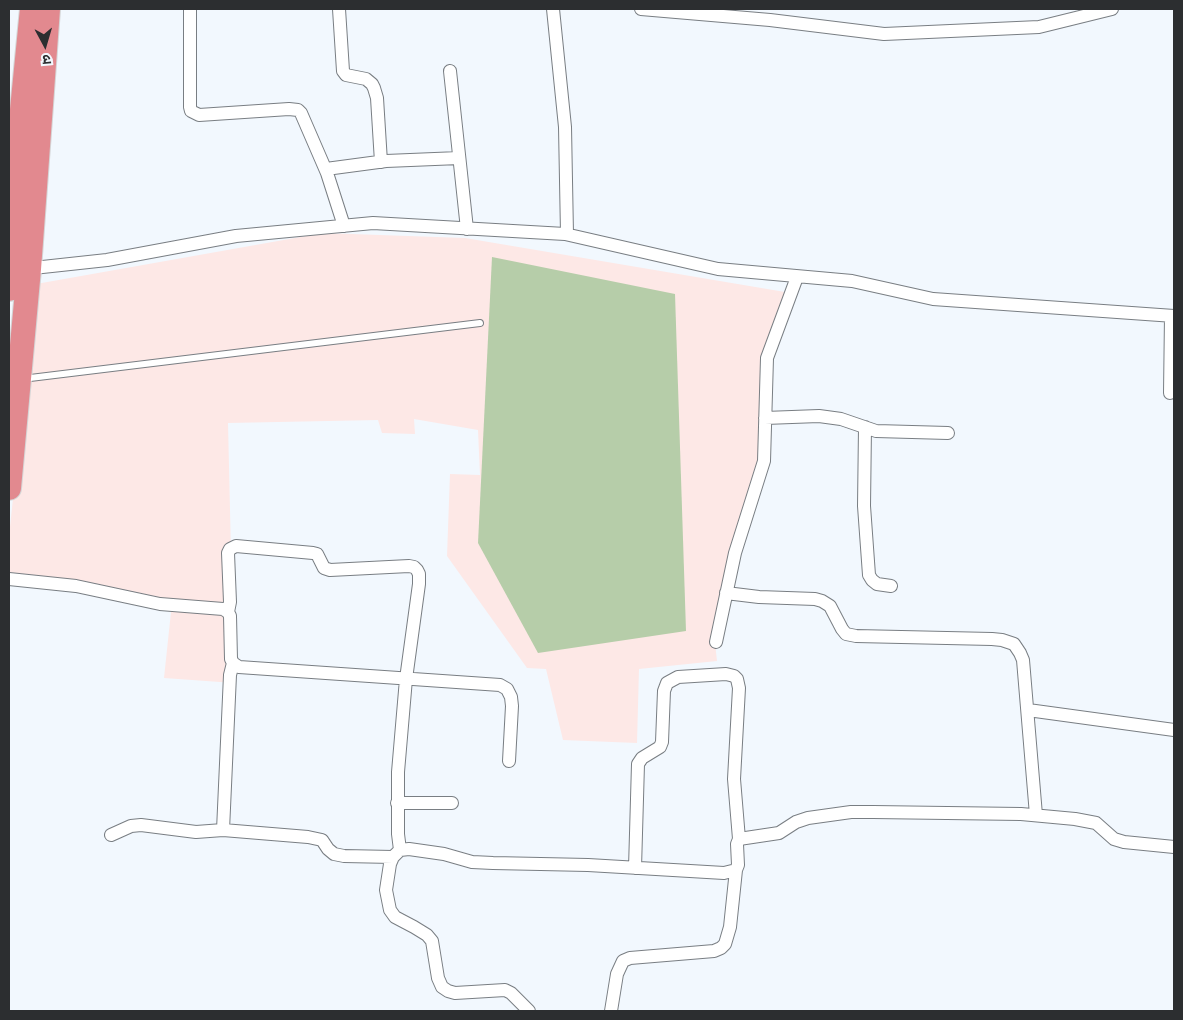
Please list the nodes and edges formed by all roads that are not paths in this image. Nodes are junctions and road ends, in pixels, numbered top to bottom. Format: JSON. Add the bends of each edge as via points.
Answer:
{"nodes":[{"id":1,"x":32,"y":9,"type":"edge"},
{"id":2,"x":48,"y":9,"type":"edge"},
{"id":3,"x":190,"y":9,"type":"edge"},
{"id":4,"x":339,"y":9,"type":"edge"},
{"id":5,"x":553,"y":9,"type":"edge"},
{"id":6,"x":641,"y":9,"type":"edge"},
{"id":7,"x":1112,"y":9,"type":"edge"},
{"id":8,"x":450,"y":71,"type":"dead end"},
{"id":9,"x":459,"y":158,"type":"junction"},
{"id":10,"x":380,"y":162,"type":"junction"},
{"id":11,"x":326,"y":169,"type":"junction"},
{"id":12,"x":344,"y":226,"type":"junction"},
{"id":13,"x":467,"y":229,"type":"junction"},
{"id":14,"x":11,"y":231,"type":"edge"},
{"id":15,"x":567,"y":234,"type":"junction"},
{"id":16,"x":14,"y":273,"type":"edge"},
{"id":17,"x":797,"y":277,"type":"junction"},
{"id":18,"x":1173,"y":316,"type":"edge"},
{"id":19,"x":480,"y":323,"type":"dead end"},
{"id":20,"x":19,"y":380,"type":"junction"},
{"id":21,"x":1170,"y":393,"type":"dead end"},
{"id":22,"x":765,"y":418,"type":"junction"},
{"id":23,"x":865,"y":427,"type":"junction"},
{"id":24,"x":948,"y":433,"type":"dead end"},
{"id":25,"x":9,"y":488,"type":"edge"},
{"id":26,"x":9,"y":579,"type":"edge"},
{"id":27,"x":891,"y":586,"type":"dead end"},
{"id":28,"x":726,"y":593,"type":"junction"},
{"id":29,"x":228,"y":612,"type":"junction"},
{"id":30,"x":716,"y":642,"type":"dead end"},
{"id":31,"x":233,"y":663,"type":"junction"},
{"id":32,"x":406,"y":679,"type":"junction"},
{"id":33,"x":1028,"y":710,"type":"junction"},
{"id":34,"x":1174,"y":730,"type":"edge"},
{"id":35,"x":509,"y":761,"type":"dead end"},
{"id":36,"x":397,"y":803,"type":"junction"},
{"id":37,"x":452,"y":803,"type":"dead end"},
{"id":38,"x":1036,"y":815,"type":"junction"},
{"id":39,"x":222,"y":830,"type":"junction"},
{"id":40,"x":111,"y":835,"type":"dead end"},
{"id":41,"x":739,"y":839,"type":"junction"},
{"id":42,"x":1174,"y":847,"type":"edge"},
{"id":43,"x":396,"y":854,"type":"junction"},
{"id":44,"x":635,"y":868,"type":"junction"},
{"id":45,"x":736,"y":870,"type":"junction"},
{"id":46,"x":529,"y":1011,"type":"edge"},
{"id":47,"x":611,"y":1011,"type":"edge"}],
"edges":[{"from":1,"to":14,"type":"highway"},
{"from":2,"to":16,"type":"highway"},
{"from":3,"to":11,"type":"street","via":[[191,111],[199,115],[298,110]]},
{"from":4,"to":10,"type":"street","via":[[343,71],[346,75],[366,79],[372,84],[377,98]]},
{"from":5,"to":15,"type":"street","via":[[565,127]]},
{"from":6,"to":7,"type":"street","via":[[884,34],[1039,27]]},
{"from":8,"to":9,"type":"street"},
{"from":9,"to":10,"type":"street"},
{"from":9,"to":13,"type":"street"},
{"from":10,"to":11,"type":"street"},
{"from":11,"to":12,"type":"street"},
{"from":12,"to":13,"type":"street","via":[[373,224]]},
{"from":12,"to":16,"type":"street","via":[[236,236]]},
{"from":13,"to":15,"type":"street"},
{"from":14,"to":16,"type":"highway"},
{"from":15,"to":17,"type":"street","via":[[718,269]]},
{"from":16,"to":20,"type":"highway"},
{"from":17,"to":18,"type":"street","via":[[852,281],[934,299]]},
{"from":17,"to":22,"type":"street","via":[[767,358]]},
{"from":18,"to":21,"type":"street"},
{"from":19,"to":20,"type":"lane"},
{"from":20,"to":25,"type":"highway"},
{"from":22,"to":23,"type":"street","via":[[819,416]]},
{"from":22,"to":28,"type":"street","via":[[764,461]]},
{"from":23,"to":24,"type":"street","via":[[884,431]]},
{"from":23,"to":27,"type":"street","via":[[864,506],[869,575],[877,584]]},
{"from":26,"to":29,"type":"street","via":[[76,586],[160,604],[224,609]]},
{"from":28,"to":30,"type":"street"},
{"from":28,"to":33,"type":"street","via":[[822,601],[830,606],[846,634],[856,636],[1002,640],[1014,644],[1023,660]]},
{"from":29,"to":31,"type":"street"},
{"from":29,"to":32,"type":"street","via":[[228,554],[236,546],[317,554],[324,568],[330,570],[414,567],[419,574],[419,584]]},
{"from":31,"to":32,"type":"street","via":[[249,669]]},
{"from":31,"to":39,"type":"street"},
{"from":32,"to":35,"type":"street","via":[[491,683],[507,689],[512,706]]},
{"from":32,"to":36,"type":"street"},
{"from":33,"to":34,"type":"street"},
{"from":33,"to":38,"type":"street"},
{"from":36,"to":37,"type":"street"},
{"from":36,"to":43,"type":"street"},
{"from":38,"to":41,"type":"street","via":[[851,812],[808,818],[770,836]]},
{"from":38,"to":42,"type":"street","via":[[1096,823],[1114,839],[1124,842]]},
{"from":39,"to":40,"type":"street","via":[[196,832],[141,825]]},
{"from":39,"to":43,"type":"street","via":[[308,837],[322,840],[334,854],[344,856]]},
{"from":41,"to":44,"type":"street","via":[[734,779],[737,679],[726,674],[678,677],[667,683],[664,691],[660,747],[638,764]]},
{"from":41,"to":45,"type":"street"},
{"from":43,"to":44,"type":"street","via":[[409,849],[492,864]]},
{"from":43,"to":46,"type":"street","via":[[390,864],[386,890],[390,910],[395,917],[432,941],[442,987],[455,993],[505,990]]},
{"from":44,"to":45,"type":"street","via":[[724,873]]},
{"from":45,"to":47,"type":"street","via":[[725,944],[714,951],[623,961],[617,974]]}]}
